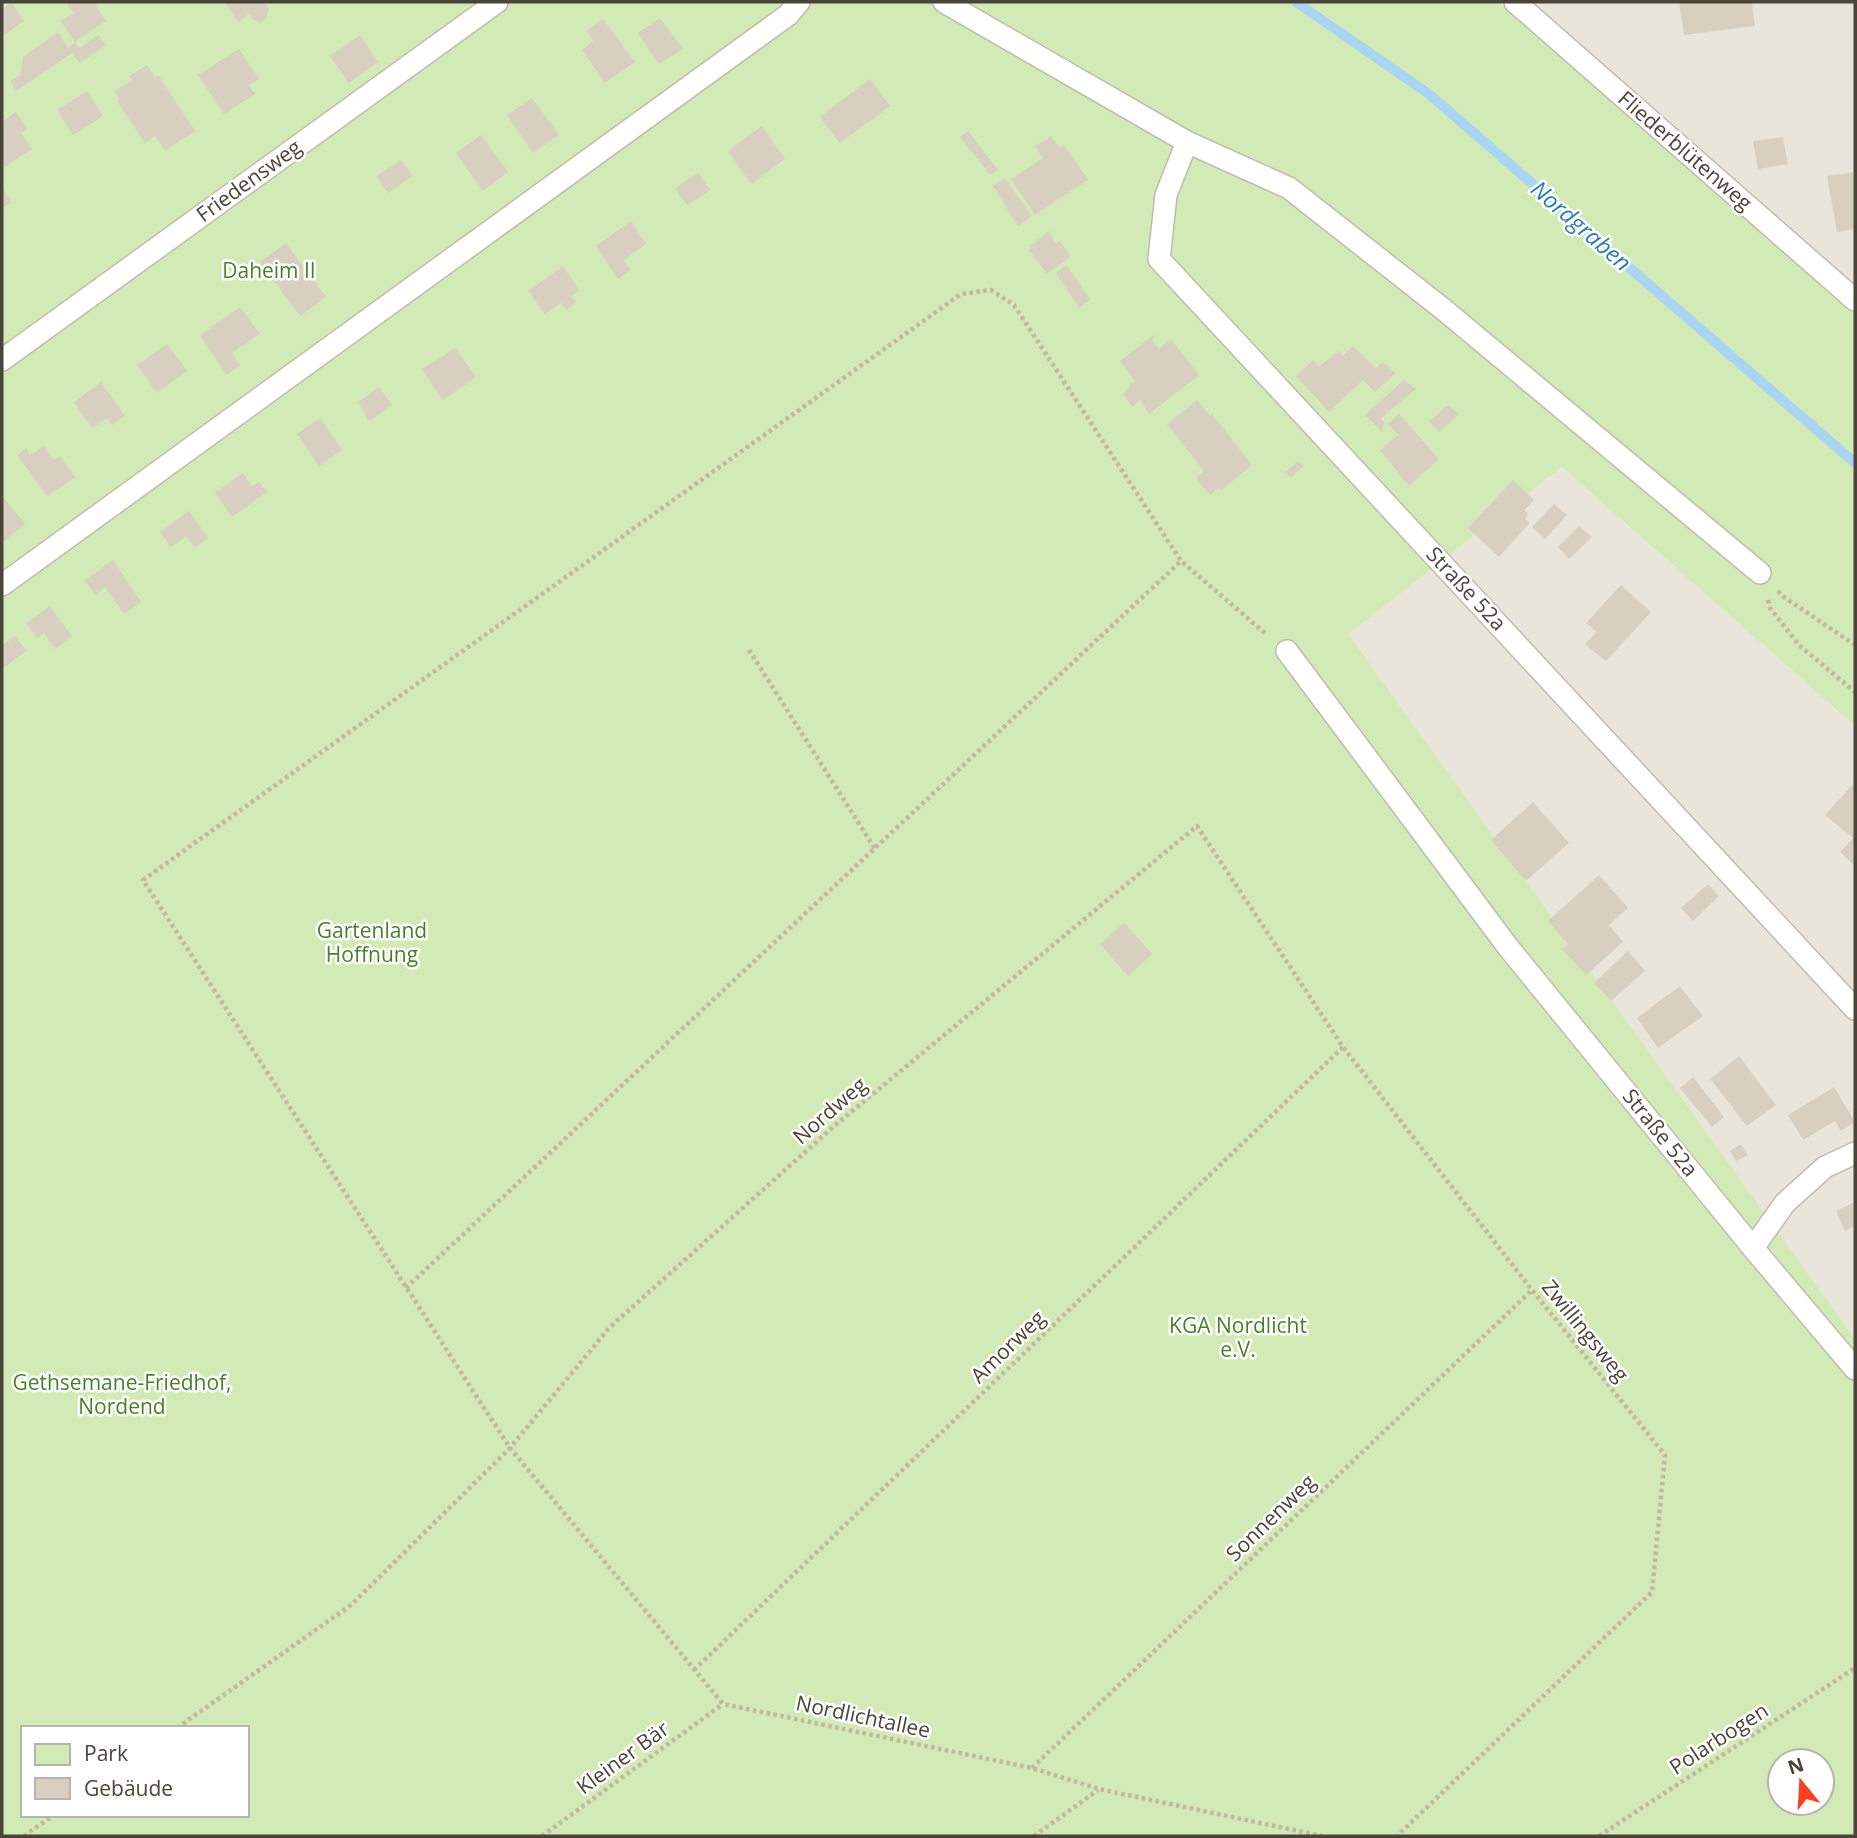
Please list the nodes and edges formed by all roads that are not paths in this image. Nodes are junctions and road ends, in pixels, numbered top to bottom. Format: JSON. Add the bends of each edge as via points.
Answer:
{"nodes":[{"id":1,"x":497,"y":2,"type":"edge"},
{"id":2,"x":799,"y":2,"type":"edge"},
{"id":3,"x":944,"y":2,"type":"edge"},
{"id":4,"x":1515,"y":2,"type":"edge"},
{"id":5,"x":1187,"y":142,"type":"junction"},
{"id":6,"x":1855,"y":300,"type":"edge"},
{"id":7,"x":2,"y":360,"type":"edge"},
{"id":8,"x":1760,"y":573,"type":"road end"},
{"id":9,"x":2,"y":585,"type":"edge"},
{"id":10,"x":1287,"y":651,"type":"road end"},
{"id":11,"x":1855,"y":1009,"type":"edge"},
{"id":12,"x":1855,"y":1153,"type":"edge"},
{"id":13,"x":1753,"y":1248,"type":"junction"},
{"id":14,"x":1855,"y":1369,"type":"edge"}],
"edges":[{"from":1,"to":7,"type":"lane","name":"Friedensweg"},
{"from":2,"to":9,"type":"lane","via":[[788,15]]},
{"from":3,"to":5,"type":"lane"},
{"from":4,"to":6,"type":"lane","name":"Fliederblütenweg"},
{"from":5,"to":8,"type":"lane","via":[[1289,188],[1443,309]]},
{"from":5,"to":11,"type":"lane","name":"Straße 52a","via":[[1166,195],[1159,259]]},
{"from":10,"to":13,"type":"lane","name":"Straße 52a","via":[[1508,947]]},
{"from":12,"to":13,"type":"lane","via":[[1825,1167],[1785,1203]]},
{"from":13,"to":14,"type":"lane","name":"Straße 52a"}]}
